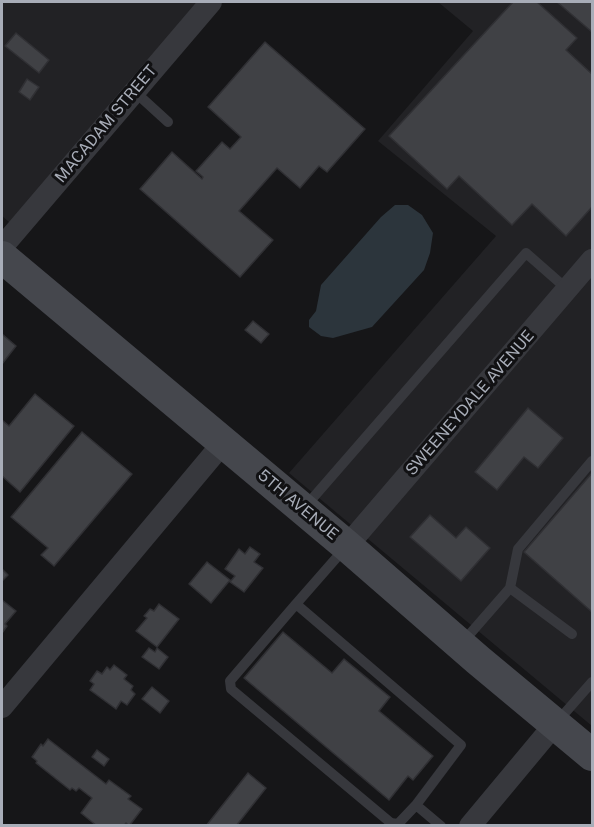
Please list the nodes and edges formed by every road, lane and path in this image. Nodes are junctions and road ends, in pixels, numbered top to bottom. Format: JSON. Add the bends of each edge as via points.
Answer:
{"nodes":[{"id":1,"x":211,"y":2,"type":"edge"},
{"id":2,"x":134,"y":91,"type":"junction"},
{"id":3,"x":168,"y":122,"type":"dead end"},
{"id":4,"x":2,"y":247,"type":"edge"},
{"id":5,"x":2,"y":257,"type":"edge"},
{"id":6,"x":592,"y":260,"type":"edge"},
{"id":7,"x":567,"y":289,"type":"junction"},
{"id":8,"x":223,"y":442,"type":"junction"},
{"id":9,"x":592,"y":461,"type":"edge"},
{"id":10,"x":303,"y":510,"type":"junction"},
{"id":11,"x":347,"y":546,"type":"junction"},
{"id":12,"x":510,"y":588,"type":"junction"},
{"id":13,"x":296,"y":604,"type":"junction"},
{"id":14,"x":572,"y":634,"type":"dead end"},
{"id":15,"x":460,"y":645,"type":"junction"},
{"id":16,"x":592,"y":682,"type":"edge"},
{"id":17,"x":2,"y":707,"type":"edge"},
{"id":18,"x":555,"y":724,"type":"junction"},
{"id":19,"x":592,"y":755,"type":"edge"},
{"id":20,"x":416,"y":805,"type":"junction"},
{"id":21,"x":441,"y":825,"type":"edge"},
{"id":22,"x":470,"y":825,"type":"edge"}],
"edges":[{"from":1,"to":2,"type":"street","name":"MACADAM STREET"},
{"from":2,"to":3,"type":"lane"},
{"from":2,"to":4,"type":"street","name":"MACADAM STREET"},
{"from":5,"to":8,"type":"main road","name":"5TH AVENUE"},
{"from":6,"to":7,"type":"street","name":"SWEENEYDALE AVENUE"},
{"from":7,"to":10,"type":"lane","via":[[526,253]]},
{"from":7,"to":11,"type":"street","name":"SWEENEYDALE AVENUE"},
{"from":8,"to":10,"type":"main road","name":"5TH AVENUE"},
{"from":8,"to":17,"type":"street"},
{"from":9,"to":12,"type":"lane","via":[[518,549]]},
{"from":10,"to":11,"type":"main road","name":"5TH AVENUE"},
{"from":11,"to":13,"type":"lane"},
{"from":11,"to":15,"type":"main road","name":"5TH AVENUE"},
{"from":12,"to":14,"type":"lane"},
{"from":12,"to":15,"type":"lane"},
{"from":13,"to":20,"type":"lane","via":[[461,745]]},
{"from":13,"to":20,"type":"lane","via":[[229,685],[391,823],[398,824]]},
{"from":15,"to":18,"type":"main road","name":"5TH AVENUE"},
{"from":16,"to":18,"type":"lane"},
{"from":18,"to":19,"type":"main road","name":"5TH AVENUE"},
{"from":18,"to":22,"type":"street"},
{"from":20,"to":21,"type":"lane"}]}
